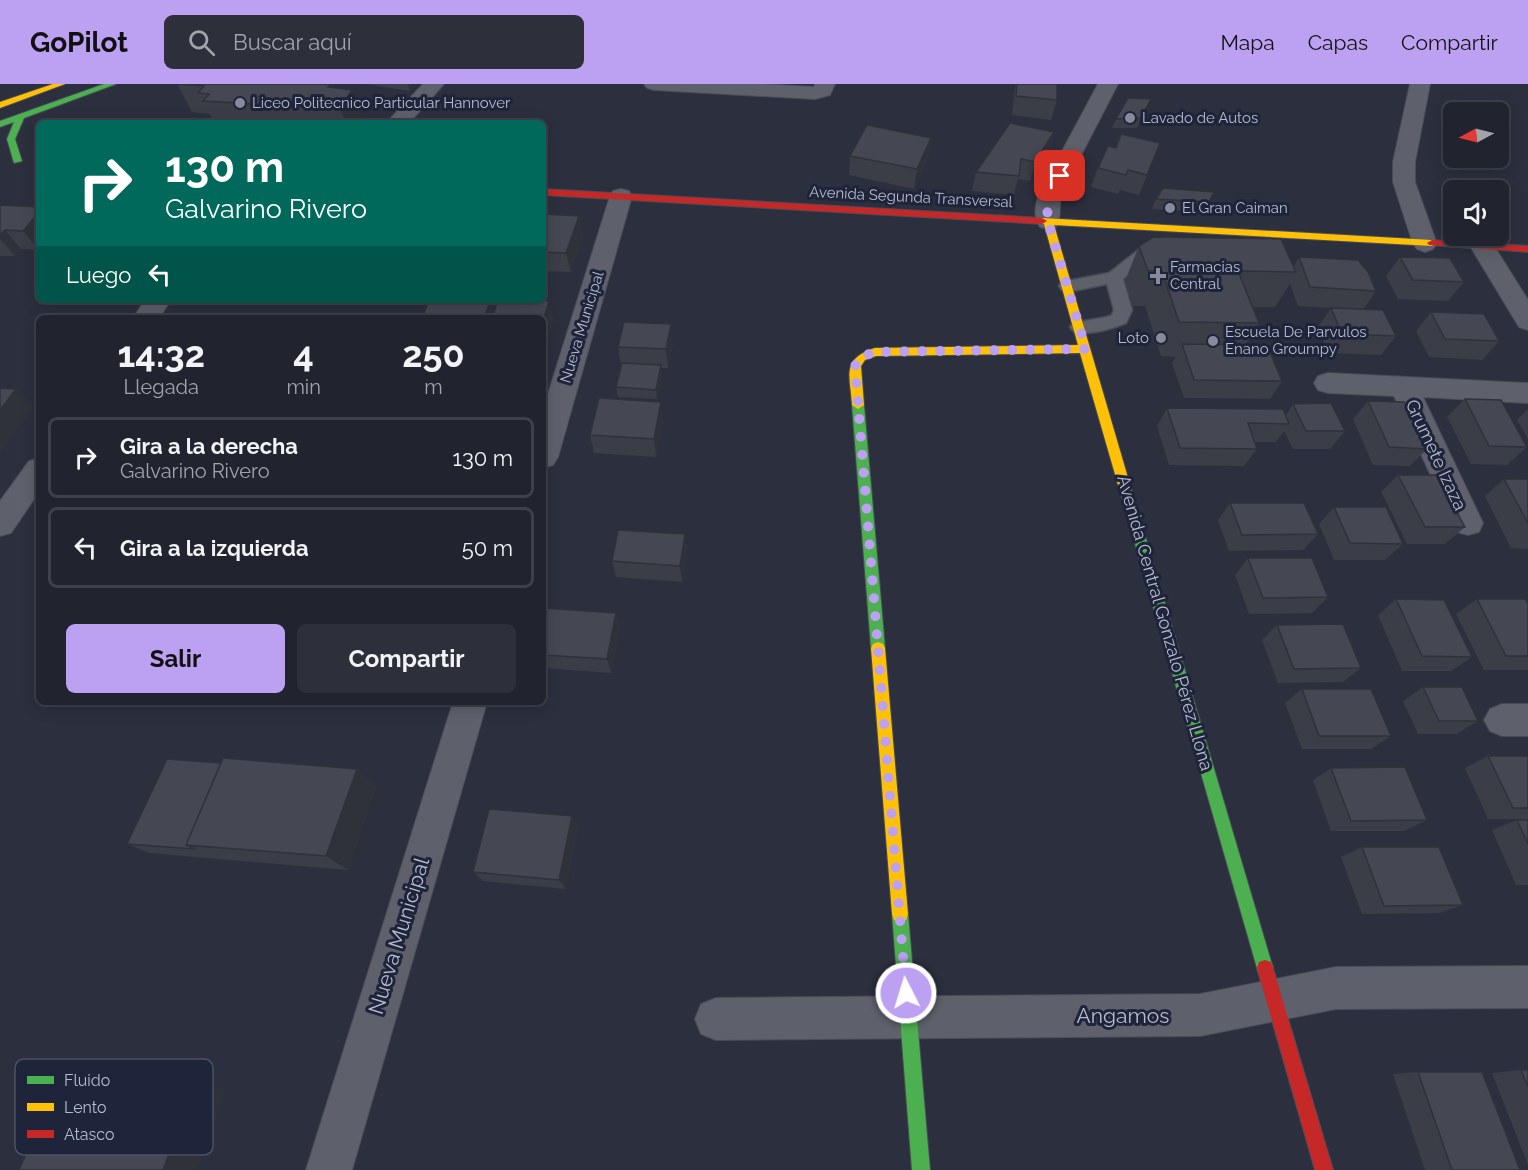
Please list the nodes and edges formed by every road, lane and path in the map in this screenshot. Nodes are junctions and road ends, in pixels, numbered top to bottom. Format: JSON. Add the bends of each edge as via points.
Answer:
{"nodes":[{"id":1,"x":61,"y":84,"type":"edge"},
{"id":2,"x":112,"y":84,"type":"edge"},
{"id":3,"x":434,"y":84,"type":"edge"},
{"id":4,"x":654,"y":84,"type":"edge"},
{"id":5,"x":825,"y":84,"type":"edge"},
{"id":6,"x":1108,"y":84,"type":"edge"},
{"id":7,"x":1420,"y":84,"type":"edge"},
{"id":8,"x":0,"y":105,"type":"edge"},
{"id":9,"x":20,"y":117,"type":"junction"},
{"id":10,"x":401,"y":120,"type":"edge"},
{"id":11,"x":0,"y":124,"type":"edge"},
{"id":12,"x":0,"y":160,"type":"edge"},
{"id":13,"x":546,"y":192,"type":"edge"},
{"id":14,"x":621,"y":196,"type":"junction"},
{"id":15,"x":1048,"y":222,"type":"junction"},
{"id":16,"x":1144,"y":228,"type":"junction"},
{"id":17,"x":1425,"y":243,"type":"junction"},
{"id":18,"x":1443,"y":244,"type":"edge"},
{"id":19,"x":1482,"y":246,"type":"joint"},
{"id":20,"x":1528,"y":249,"type":"edge"},
{"id":21,"x":1147,"y":252,"type":"junction"},
{"id":22,"x":1171,"y":254,"type":"edge"},
{"id":23,"x":1114,"y":277,"type":"junction"},
{"id":24,"x":1068,"y":286,"type":"junction"},
{"id":25,"x":1528,"y":321,"type":"edge"},
{"id":26,"x":1079,"y":327,"type":"junction"},
{"id":27,"x":1086,"y":349,"type":"junction"},
{"id":28,"x":1328,"y":383,"type":"dead end"},
{"id":29,"x":1404,"y":387,"type":"junction"},
{"id":30,"x":1528,"y":393,"type":"edge"},
{"id":31,"x":546,"y":447,"type":"edge"},
{"id":32,"x":36,"y":473,"type":"edge"},
{"id":33,"x":1468,"y":523,"type":"dead end"},
{"id":34,"x":0,"y":524,"type":"edge"},
{"id":35,"x":469,"y":705,"type":"edge"},
{"id":36,"x":1528,"y":987,"type":"edge"},
{"id":37,"x":1275,"y":1002,"type":"junction"},
{"id":38,"x":908,"y":1017,"type":"junction"},
{"id":39,"x":716,"y":1019,"type":"dead end"},
{"id":40,"x":329,"y":1170,"type":"edge"},
{"id":41,"x":921,"y":1170,"type":"edge"},
{"id":42,"x":1324,"y":1170,"type":"edge"}],
"edges":[{"from":1,"to":8,"type":"main road"},
{"from":2,"to":9,"type":"main road"},
{"from":3,"to":10,"type":"street"},
{"from":4,"to":5,"type":"street","via":[[815,93],[823,91]]},
{"from":6,"to":15,"type":"street","name":"Avenida Central Gonzalo Pérez Llona","via":[[1050,194]]},
{"from":7,"to":17,"type":"street","via":[[1404,162],[1404,182]]},
{"from":9,"to":11,"type":"main road"},
{"from":9,"to":12,"type":"main road","via":[[10,141],[23,162]]},
{"from":13,"to":14,"type":"main road","name":"Avenida Segunda Transversal"},
{"from":14,"to":15,"type":"main road","name":"Avenida Segunda Transversal"},
{"from":14,"to":31,"type":"street","name":"Nueva Municipal"},
{"from":15,"to":16,"type":"main road","name":"Avenida Segunda Transversal"},
{"from":15,"to":24,"type":"main road","name":"Avenida Central Gonzalo Pérez Llona"},
{"from":16,"to":17,"type":"main road","name":"Avenida Segunda Transversal","via":[[1242,240]]},
{"from":16,"to":21,"type":"lane"},
{"from":17,"to":18,"type":"main road","name":"Avenida Segunda Transversal"},
{"from":19,"to":20,"type":"main road","name":"Avenida Segunda Transversal"},
{"from":19,"to":25,"type":"street"},
{"from":21,"to":22,"type":"lane"},
{"from":21,"to":23,"type":"lane"},
{"from":23,"to":24,"type":"lane"},
{"from":23,"to":26,"type":"lane","via":[[1123,310],[1120,319]]},
{"from":24,"to":26,"type":"main road","name":"Avenida Central Gonzalo Pérez Llona"},
{"from":26,"to":27,"type":"main road","name":"Avenida Central Gonzalo Pérez Llona"},
{"from":27,"to":37,"type":"main road","name":"Avenida Central Gonzalo Pérez Llona"},
{"from":27,"to":38,"type":"main road","via":[[875,352],[861,357],[855,366]]},
{"from":28,"to":29,"type":"street","name":"Grumete Izaza"},
{"from":29,"to":30,"type":"street","name":"Grumete Izaza"},
{"from":29,"to":33,"type":"street","name":"Grumete Izaza"},
{"from":32,"to":34,"type":"street"},
{"from":35,"to":40,"type":"street","name":"Nueva Municipal"},
{"from":36,"to":37,"type":"street","name":"Angamos","via":[[1336,988]]},
{"from":37,"to":38,"type":"street","name":"Angamos","via":[[1200,1015]]},
{"from":37,"to":42,"type":"main road","name":"Avenida Central Gonzalo Pérez Llona"},
{"from":38,"to":39,"type":"street","name":"Angamos"},
{"from":38,"to":41,"type":"main road"}]}
